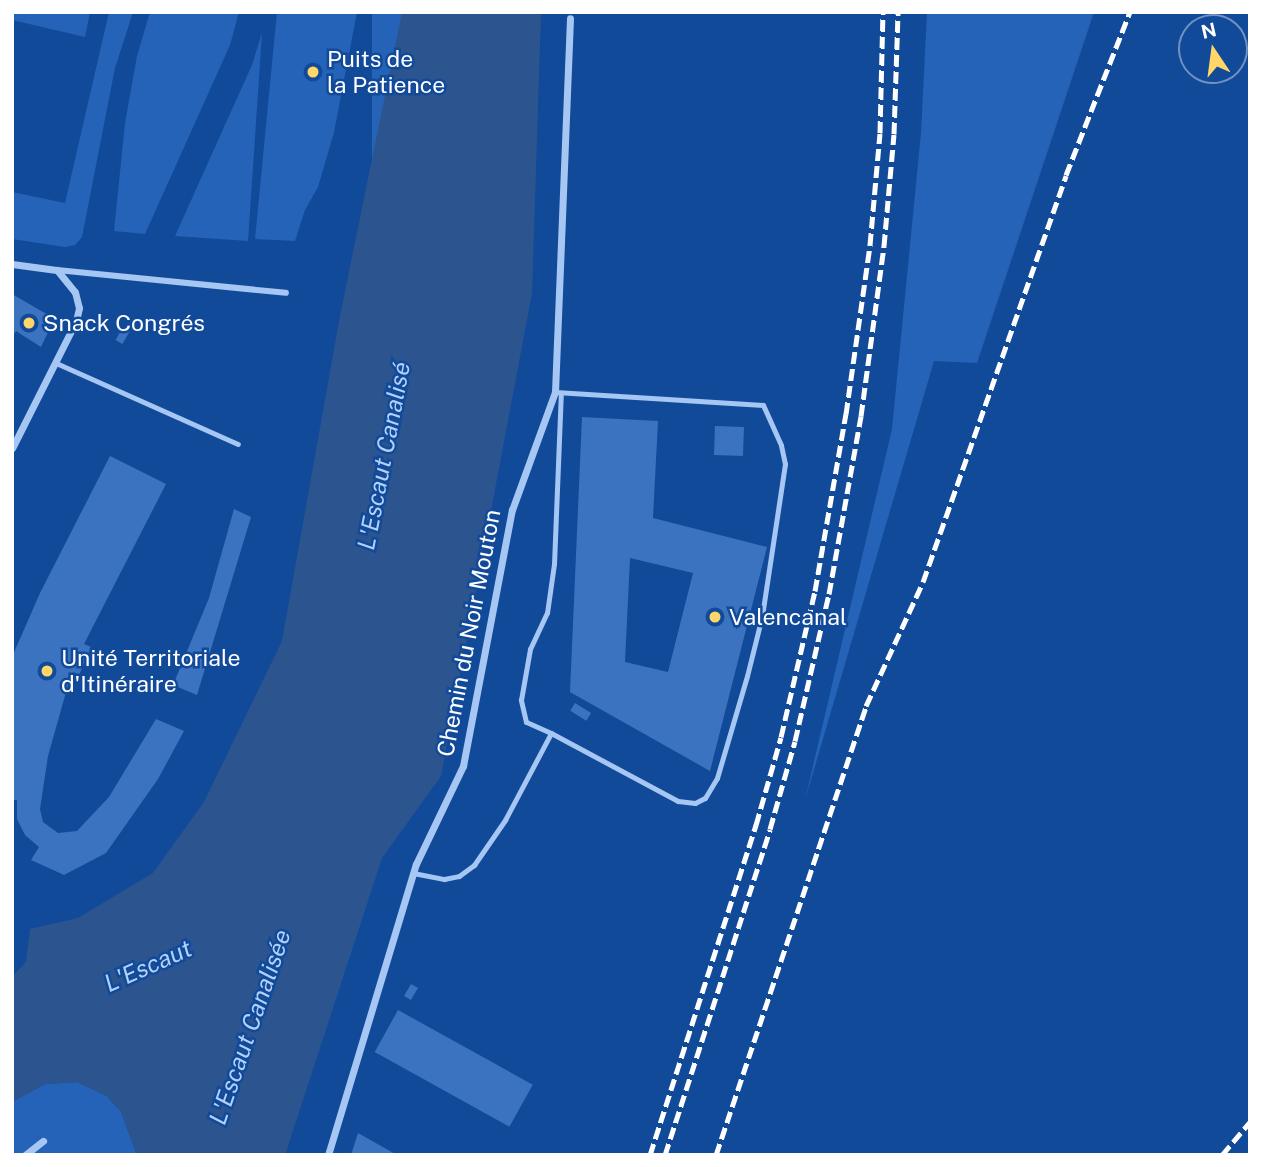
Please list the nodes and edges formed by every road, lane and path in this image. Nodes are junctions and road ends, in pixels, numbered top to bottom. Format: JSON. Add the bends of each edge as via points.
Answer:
{"nodes":[{"id":1,"x":570,"y":18,"type":"dead end"},
{"id":2,"x":12,"y":264,"type":"edge"},
{"id":3,"x":57,"y":270,"type":"junction"},
{"id":4,"x":286,"y":293,"type":"dead end"},
{"id":5,"x":56,"y":363,"type":"junction"},
{"id":6,"x":558,"y":393,"type":"junction"},
{"id":7,"x":239,"y":444,"type":"dead end"},
{"id":8,"x":12,"y":448,"type":"edge"},
{"id":9,"x":551,"y":733,"type":"junction"},
{"id":10,"x":413,"y":873,"type":"junction"},
{"id":11,"x":43,"y":1141,"type":"dead end"},
{"id":12,"x":25,"y":1155,"type":"edge"},
{"id":13,"x":328,"y":1155,"type":"edge"}],
"edges":[{"from":1,"to":6,"type":"street","name":"Chemin du Noir Mouton"},
{"from":2,"to":3,"type":"street"},
{"from":3,"to":4,"type":"street"},
{"from":3,"to":5,"type":"street","via":[[75,292],[79,308]]},
{"from":5,"to":7,"type":"lane"},
{"from":5,"to":8,"type":"street"},
{"from":6,"to":9,"type":"lane","via":[[554,564],[547,612],[530,649],[522,700],[526,722]]},
{"from":6,"to":9,"type":"lane","via":[[764,405],[785,464],[753,654],[717,778],[705,798],[678,802]]},
{"from":6,"to":10,"type":"street","name":"Chemin du Noir Mouton","via":[[507,530],[463,766]]},
{"from":9,"to":10,"type":"lane","via":[[505,820],[474,865],[444,879]]},
{"from":10,"to":13,"type":"street","name":"Chemin du Noir Mouton"},
{"from":11,"to":12,"type":"street"}]}
